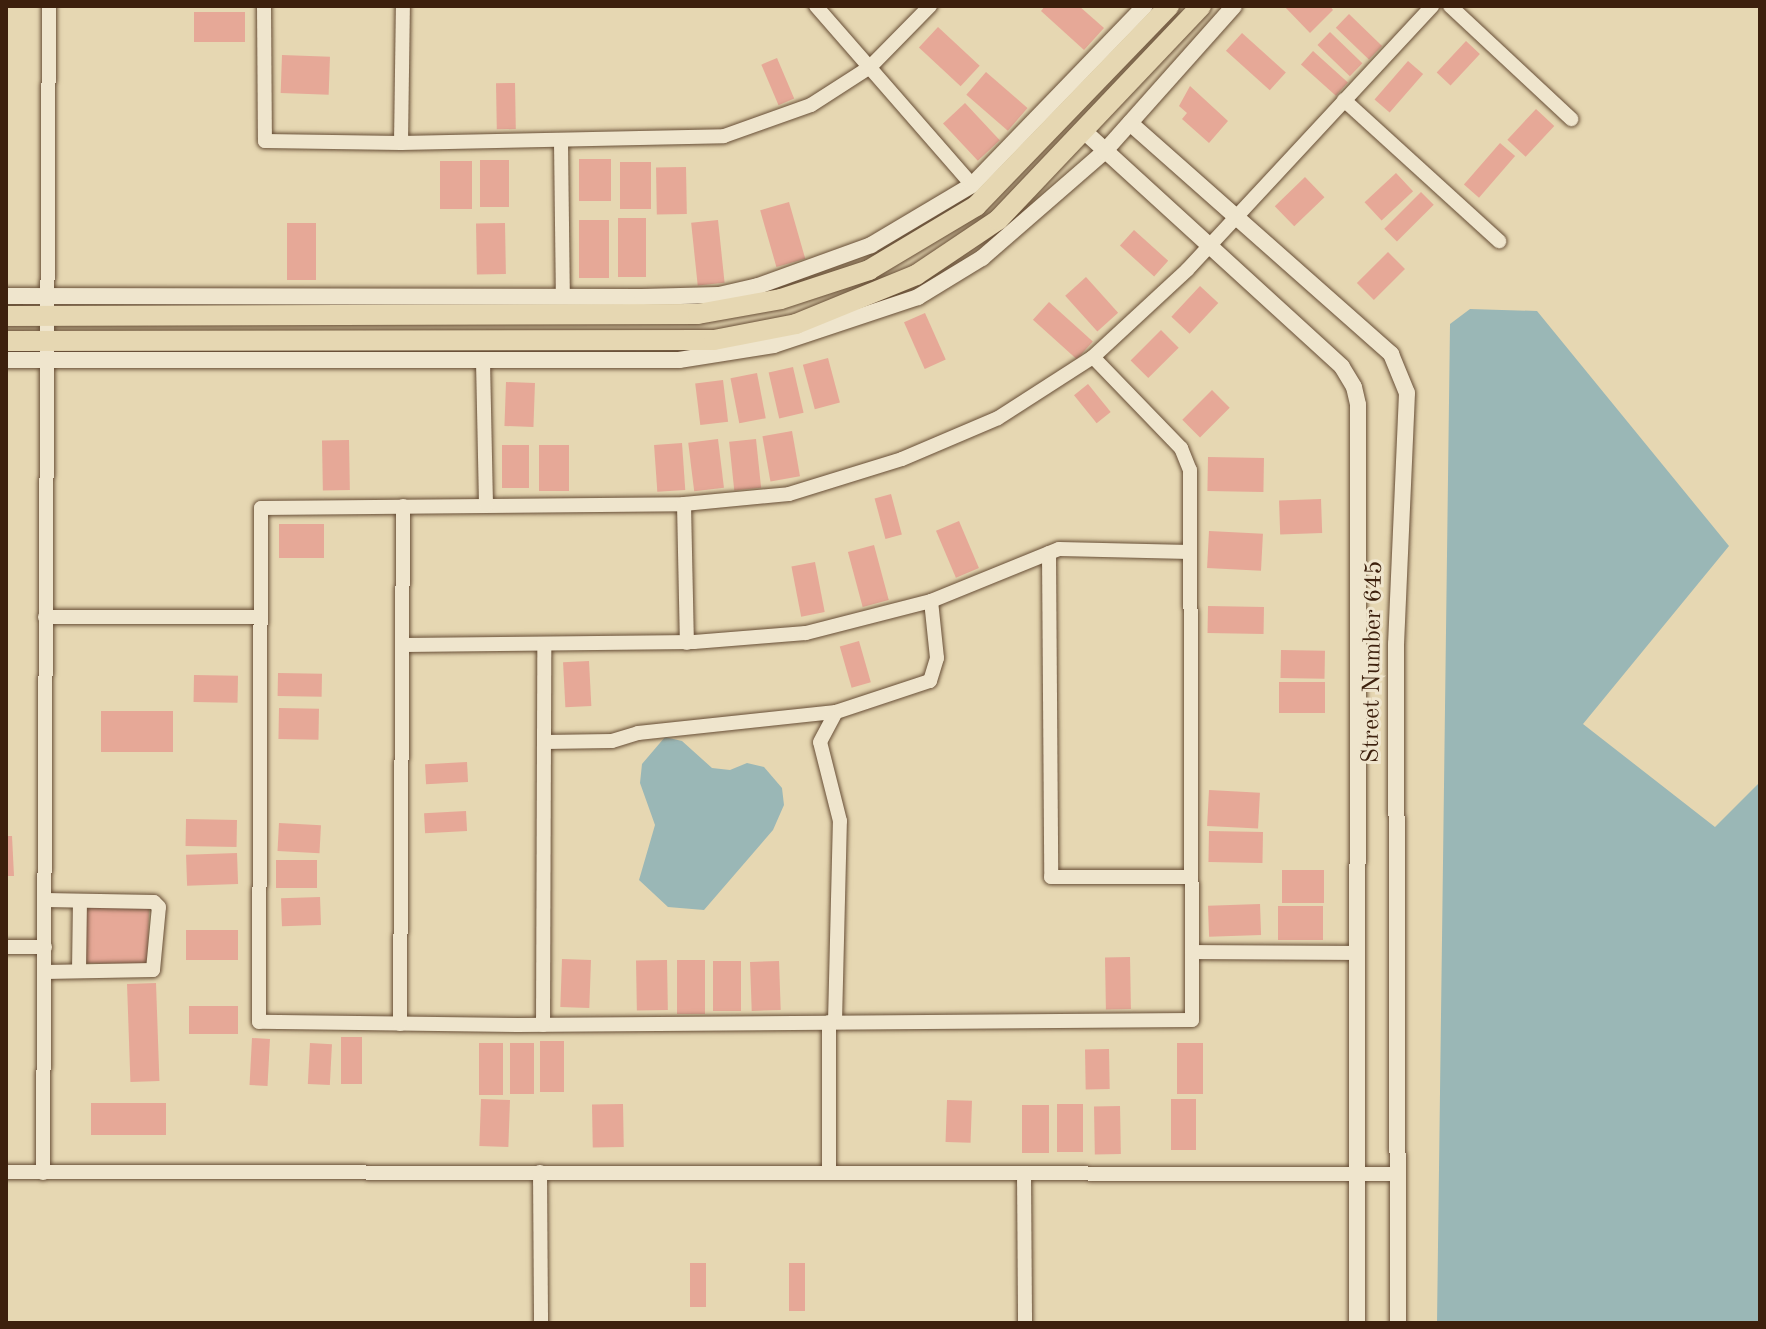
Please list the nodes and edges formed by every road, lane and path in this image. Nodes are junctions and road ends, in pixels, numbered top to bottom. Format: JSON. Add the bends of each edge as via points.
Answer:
{"nodes":[{"id":1,"x":49,"y":6,"type":"edge"},
{"id":2,"x":264,"y":6,"type":"edge"},
{"id":3,"x":403,"y":6,"type":"edge"},
{"id":4,"x":816,"y":6,"type":"edge"},
{"id":5,"x":930,"y":6,"type":"edge"},
{"id":6,"x":1145,"y":6,"type":"edge"},
{"id":7,"x":1169,"y":6,"type":"edge"},
{"id":8,"x":1201,"y":6,"type":"edge"},
{"id":9,"x":1234,"y":6,"type":"edge"},
{"id":10,"x":1432,"y":6,"type":"edge"},
{"id":11,"x":1450,"y":6,"type":"edge"},
{"id":12,"x":870,"y":67,"type":"junction"},
{"id":13,"x":1344,"y":100,"type":"junction"},
{"id":14,"x":1571,"y":119,"type":"dead end"},
{"id":15,"x":1130,"y":123,"type":"junction"},
{"id":16,"x":1085,"y":132,"type":"junction"},
{"id":17,"x":561,"y":142,"type":"junction"},
{"id":18,"x":401,"y":143,"type":"junction"},
{"id":19,"x":1104,"y":152,"type":"junction"},
{"id":20,"x":972,"y":185,"type":"junction"},
{"id":21,"x":1224,"y":229,"type":"junction"},
{"id":22,"x":1499,"y":241,"type":"dead end"},
{"id":23,"x":6,"y":296,"type":"edge"},
{"id":24,"x":563,"y":297,"type":"junction"},
{"id":25,"x":47,"y":306,"type":"junction"},
{"id":26,"x":6,"y":316,"type":"edge"},
{"id":27,"x":6,"y":341,"type":"edge"},
{"id":28,"x":47,"y":351,"type":"junction"},
{"id":29,"x":1093,"y":357,"type":"junction"},
{"id":30,"x":6,"y":360,"type":"edge"},
{"id":31,"x":483,"y":361,"type":"junction"},
{"id":32,"x":684,"y":504,"type":"junction"},
{"id":33,"x":486,"y":505,"type":"junction"},
{"id":34,"x":403,"y":506,"type":"junction"},
{"id":35,"x":1190,"y":552,"type":"junction"},
{"id":36,"x":1049,"y":553,"type":"junction"},
{"id":37,"x":931,"y":601,"type":"junction"},
{"id":38,"x":45,"y":617,"type":"junction"},
{"id":39,"x":260,"y":617,"type":"junction"},
{"id":40,"x":687,"y":643,"type":"junction"},
{"id":41,"x":404,"y":645,"type":"junction"},
{"id":42,"x":544,"y":645,"type":"junction"},
{"id":43,"x":836,"y":712,"type":"junction"},
{"id":44,"x":545,"y":742,"type":"junction"},
{"id":45,"x":1191,"y":877,"type":"junction"},
{"id":46,"x":45,"y":900,"type":"junction"},
{"id":47,"x":80,"y":901,"type":"junction"},
{"id":48,"x":6,"y":947,"type":"edge"},
{"id":49,"x":45,"y":947,"type":"junction"},
{"id":50,"x":1192,"y":952,"type":"junction"},
{"id":51,"x":1356,"y":953,"type":"junction"},
{"id":52,"x":79,"y":971,"type":"junction"},
{"id":53,"x":45,"y":972,"type":"junction"},
{"id":54,"x":832,"y":1022,"type":"junction"},
{"id":55,"x":400,"y":1024,"type":"junction"},
{"id":56,"x":543,"y":1025,"type":"junction"},
{"id":57,"x":6,"y":1172,"type":"edge"},
{"id":58,"x":540,"y":1172,"type":"junction"},
{"id":59,"x":829,"y":1172,"type":"junction"},
{"id":60,"x":43,"y":1173,"type":"junction"},
{"id":61,"x":1024,"y":1173,"type":"junction"},
{"id":62,"x":1356,"y":1173,"type":"junction"},
{"id":63,"x":1397,"y":1174,"type":"junction"},
{"id":64,"x":541,"y":1323,"type":"edge"},
{"id":65,"x":1025,"y":1323,"type":"edge"},
{"id":66,"x":1357,"y":1323,"type":"edge"},
{"id":67,"x":1398,"y":1323,"type":"edge"}],
"edges":[{"from":1,"to":25,"type":"street"},
{"from":2,"to":18,"type":"street","via":[[265,141]]},
{"from":3,"to":18,"type":"street"},
{"from":4,"to":12,"type":"street"},
{"from":5,"to":12,"type":"street"},
{"from":6,"to":20,"type":"street"},
{"from":7,"to":25,"type":"main road","via":[[976,206],[897,256],[811,291],[698,314]]},
{"from":8,"to":16,"type":"main road"},
{"from":9,"to":15,"type":"street"},
{"from":10,"to":13,"type":"street"},
{"from":11,"to":14,"type":"street"},
{"from":12,"to":17,"type":"street","via":[[811,105],[724,136]]},
{"from":12,"to":20,"type":"street"},
{"from":13,"to":21,"type":"street"},
{"from":13,"to":22,"type":"street"},
{"from":15,"to":19,"type":"street"},
{"from":15,"to":21,"type":"street","name":"Street Number 645"},
{"from":16,"to":19,"type":"street","name":"Street Number 645"},
{"from":16,"to":28,"type":"main road","via":[[1022,198],[944,258],[877,294],[769,332],[714,340]]},
{"from":17,"to":18,"type":"street"},
{"from":17,"to":24,"type":"street"},
{"from":19,"to":21,"type":"street","name":"Street Number 645"},
{"from":19,"to":31,"type":"street","via":[[982,258],[918,297],[842,323],[774,345],[679,360]]},
{"from":20,"to":24,"type":"street","via":[[871,245],[758,286],[719,295]]},
{"from":21,"to":29,"type":"street"},
{"from":21,"to":51,"type":"street","name":"Street Number 645","via":[[1342,367],[1358,405]]},
{"from":21,"to":63,"type":"street","name":"Street Number 645","via":[[1391,354],[1407,393],[1396,644]]},
{"from":23,"to":25,"type":"street"},
{"from":24,"to":25,"type":"street"},
{"from":25,"to":26,"type":"main road"},
{"from":25,"to":28,"type":"street"},
{"from":27,"to":28,"type":"main road"},
{"from":28,"to":30,"type":"street"},
{"from":28,"to":31,"type":"street"},
{"from":28,"to":38,"type":"street"},
{"from":29,"to":32,"type":"street","via":[[998,418],[902,459],[789,494]]},
{"from":29,"to":35,"type":"street","via":[[1187,459]]},
{"from":31,"to":33,"type":"street"},
{"from":32,"to":33,"type":"street"},
{"from":32,"to":40,"type":"street"},
{"from":33,"to":34,"type":"street"},
{"from":34,"to":39,"type":"street","via":[[261,508]]},
{"from":34,"to":41,"type":"street"},
{"from":35,"to":36,"type":"street"},
{"from":35,"to":45,"type":"street"},
{"from":36,"to":37,"type":"street"},
{"from":36,"to":45,"type":"street","via":[[1051,877]]},
{"from":37,"to":40,"type":"street","via":[[806,633]]},
{"from":37,"to":43,"type":"street","via":[[937,658],[930,681]]},
{"from":38,"to":39,"type":"street"},
{"from":38,"to":46,"type":"street"},
{"from":39,"to":55,"type":"street","via":[[258,1020]]},
{"from":40,"to":42,"type":"street"},
{"from":41,"to":42,"type":"street"},
{"from":41,"to":55,"type":"street"},
{"from":42,"to":44,"type":"street"},
{"from":43,"to":44,"type":"street","via":[[638,733],[612,741]]},
{"from":43,"to":54,"type":"street","via":[[819,750],[837,794],[840,821]]},
{"from":44,"to":56,"type":"street"},
{"from":45,"to":50,"type":"street"},
{"from":46,"to":47,"type":"street"},
{"from":46,"to":49,"type":"street"},
{"from":47,"to":52,"type":"street"},
{"from":47,"to":52,"type":"street","via":[[154,902],[159,907],[156,969]]},
{"from":48,"to":49,"type":"street"},
{"from":49,"to":53,"type":"street"},
{"from":50,"to":51,"type":"street"},
{"from":50,"to":54,"type":"street","via":[[1193,1015],[1188,1022]]},
{"from":51,"to":62,"type":"street","name":"Street Number 645"},
{"from":52,"to":53,"type":"street"},
{"from":53,"to":60,"type":"street"},
{"from":54,"to":56,"type":"street"},
{"from":54,"to":59,"type":"street"},
{"from":55,"to":56,"type":"street"},
{"from":57,"to":60,"type":"street"},
{"from":58,"to":59,"type":"street"},
{"from":58,"to":60,"type":"street"},
{"from":58,"to":64,"type":"street"},
{"from":59,"to":61,"type":"street"},
{"from":61,"to":62,"type":"street"},
{"from":61,"to":65,"type":"street"},
{"from":62,"to":63,"type":"street"},
{"from":62,"to":66,"type":"street","name":"Street Number 645"},
{"from":63,"to":67,"type":"street","name":"Street Number 645"}]}
